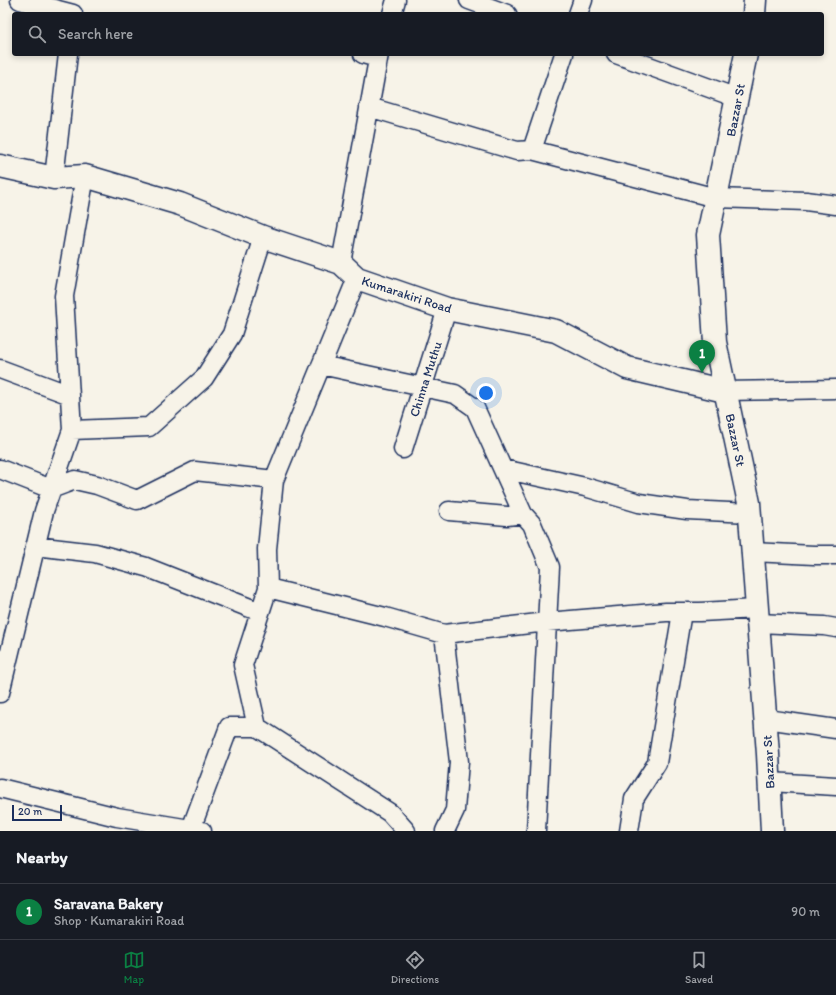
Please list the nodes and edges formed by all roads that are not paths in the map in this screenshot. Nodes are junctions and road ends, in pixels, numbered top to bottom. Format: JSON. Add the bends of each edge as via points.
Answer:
{"nodes":[{"id":1,"x":20,"y":0,"type":"edge"},
{"id":2,"x":76,"y":0,"type":"edge"},
{"id":3,"x":396,"y":0,"type":"edge"},
{"id":4,"x":469,"y":0,"type":"edge"},
{"id":5,"x":583,"y":0,"type":"edge"},
{"id":6,"x":755,"y":0,"type":"edge"},
{"id":7,"x":65,"y":12,"type":"edge"},
{"id":8,"x":73,"y":12,"type":"edge"},
{"id":9,"x":393,"y":12,"type":"edge"},
{"id":10,"x":502,"y":12,"type":"edge"},
{"id":11,"x":579,"y":12,"type":"edge"},
{"id":12,"x":754,"y":12,"type":"edge"},
{"id":13,"x":68,"y":56,"type":"edge"},
{"id":14,"x":374,"y":56,"type":"edge"},
{"id":15,"x":563,"y":56,"type":"edge"},
{"id":16,"x":622,"y":56,"type":"edge"},
{"id":17,"x":746,"y":56,"type":"edge"},
{"id":18,"x":737,"y":98,"type":"junction"},
{"id":19,"x":369,"y":107,"type":"junction"},
{"id":20,"x":532,"y":150,"type":"junction"},
{"id":21,"x":0,"y":166,"type":"edge"},
{"id":22,"x":84,"y":176,"type":"junction"},
{"id":23,"x":54,"y":178,"type":"junction"},
{"id":24,"x":716,"y":198,"type":"junction"},
{"id":25,"x":836,"y":205,"type":"edge"},
{"id":26,"x":263,"y":237,"type":"junction"},
{"id":27,"x":341,"y":263,"type":"junction"},
{"id":28,"x":357,"y":278,"type":"junction"},
{"id":29,"x":447,"y":308,"type":"junction"},
{"id":30,"x":321,"y":365,"type":"junction"},
{"id":31,"x":0,"y":369,"type":"edge"},
{"id":32,"x":422,"y":387,"type":"junction"},
{"id":33,"x":836,"y":389,"type":"edge"},
{"id":34,"x":725,"y":391,"type":"junction"},
{"id":35,"x":70,"y":395,"type":"junction"},
{"id":36,"x":72,"y":430,"type":"junction"},
{"id":37,"x":403,"y":449,"type":"dead end"},
{"id":38,"x":0,"y":469,"type":"edge"},
{"id":39,"x":503,"y":469,"type":"junction"},
{"id":40,"x":274,"y":480,"type":"junction"},
{"id":41,"x":51,"y":489,"type":"junction"},
{"id":42,"x":449,"y":511,"type":"dead end"},
{"id":43,"x":750,"y":513,"type":"junction"},
{"id":44,"x":523,"y":514,"type":"junction"},
{"id":45,"x":35,"y":546,"type":"junction"},
{"id":46,"x":753,"y":552,"type":"junction"},
{"id":47,"x":836,"y":555,"type":"edge"},
{"id":48,"x":268,"y":588,"type":"junction"},
{"id":49,"x":260,"y":612,"type":"junction"},
{"id":50,"x":682,"y":612,"type":"junction"},
{"id":51,"x":758,"y":616,"type":"junction"},
{"id":52,"x":547,"y":622,"type":"junction"},
{"id":53,"x":836,"y":628,"type":"edge"},
{"id":54,"x":444,"y":634,"type":"junction"},
{"id":55,"x":0,"y":693,"type":"edge"},
{"id":56,"x":766,"y":719,"type":"junction"},
{"id":57,"x":257,"y":727,"type":"junction"},
{"id":58,"x":836,"y":729,"type":"edge"},
{"id":59,"x":770,"y":782,"type":"junction"},
{"id":60,"x":836,"y":786,"type":"edge"},
{"id":61,"x":0,"y":788,"type":"edge"},
{"id":62,"x":196,"y":830,"type":"edge"},
{"id":63,"x":406,"y":831,"type":"edge"},
{"id":64,"x":445,"y":831,"type":"edge"},
{"id":65,"x":536,"y":831,"type":"edge"},
{"id":66,"x":629,"y":831,"type":"edge"},
{"id":67,"x":772,"y":831,"type":"edge"}],
"edges":[{"from":1,"to":7,"type":"street"},
{"from":2,"to":8,"type":"street"},
{"from":3,"to":9,"type":"street"},
{"from":4,"to":10,"type":"street"},
{"from":5,"to":11,"type":"street"},
{"from":6,"to":12,"type":"main road"},
{"from":13,"to":23,"type":"street"},
{"from":14,"to":19,"type":"street"},
{"from":15,"to":20,"type":"street"},
{"from":16,"to":18,"type":"street"},
{"from":17,"to":18,"type":"main road","name":"Bazzar St"},
{"from":18,"to":24,"type":"main road","name":"Bazzar St"},
{"from":19,"to":20,"type":"street","via":[[517,151]]},
{"from":19,"to":27,"type":"street"},
{"from":20,"to":24,"type":"street"},
{"from":21,"to":23,"type":"main road","name":"Kumarakiri Road"},
{"from":22,"to":23,"type":"main road","name":"Kumarakiri Road"},
{"from":22,"to":26,"type":"main road","name":"Kumarakiri Road","via":[[180,204]]},
{"from":22,"to":35,"type":"street","via":[[64,296]]},
{"from":24,"to":25,"type":"street","via":[[806,201]]},
{"from":24,"to":34,"type":"main road","name":"Bazzar St","via":[[708,235],[715,342]]},
{"from":26,"to":27,"type":"main road","name":"Kumarakiri Road"},
{"from":26,"to":36,"type":"street","via":[[232,334],[204,378],[149,427]]},
{"from":27,"to":28,"type":"main road","name":"Kumarakiri Road"},
{"from":28,"to":29,"type":"main road","name":"Kumarakiri Road"},
{"from":28,"to":30,"type":"street"},
{"from":29,"to":32,"type":"street","name":"Chinna Muthu"},
{"from":29,"to":34,"type":"main road","name":"Kumarakiri Road","via":[[556,331],[627,368]]},
{"from":30,"to":32,"type":"street"},
{"from":30,"to":40,"type":"street"},
{"from":31,"to":35,"type":"street"},
{"from":32,"to":37,"type":"street","name":"Chinna Muthu"},
{"from":32,"to":39,"type":"street","via":[[455,394],[475,408]]},
{"from":33,"to":34,"type":"street"},
{"from":34,"to":43,"type":"main road","name":"Bazzar St"},
{"from":35,"to":36,"type":"street"},
{"from":36,"to":41,"type":"street"},
{"from":38,"to":41,"type":"street"},
{"from":39,"to":43,"type":"street","via":[[585,487],[639,503],[687,510]]},
{"from":39,"to":44,"type":"street"},
{"from":40,"to":41,"type":"street","via":[[195,471],[137,500],[97,485],[74,480]]},
{"from":40,"to":48,"type":"street","via":[[266,549]]},
{"from":41,"to":45,"type":"street"},
{"from":42,"to":44,"type":"street","via":[[507,516]]},
{"from":43,"to":46,"type":"main road","name":"Bazzar St"},
{"from":44,"to":52,"type":"street","via":[[532,524],[550,567]]},
{"from":45,"to":49,"type":"street","via":[[95,554],[146,567]]},
{"from":45,"to":55,"type":"street"},
{"from":46,"to":47,"type":"street"},
{"from":46,"to":51,"type":"main road","name":"Bazzar St"},
{"from":48,"to":49,"type":"street"},
{"from":48,"to":54,"type":"street"},
{"from":49,"to":57,"type":"street","via":[[243,665]]},
{"from":50,"to":51,"type":"street"},
{"from":50,"to":52,"type":"street"},
{"from":50,"to":66,"type":"street","via":[[657,763],[634,799]]},
{"from":51,"to":53,"type":"street"},
{"from":51,"to":56,"type":"main road","name":"Bazzar St"},
{"from":52,"to":54,"type":"street"},
{"from":52,"to":65,"type":"street"},
{"from":54,"to":64,"type":"street","via":[[459,762],[455,810]]},
{"from":56,"to":58,"type":"street"},
{"from":56,"to":59,"type":"main road","name":"Bazzar St"},
{"from":57,"to":62,"type":"street","via":[[229,727]]},
{"from":57,"to":63,"type":"street","via":[[390,813]]},
{"from":59,"to":60,"type":"street"},
{"from":59,"to":67,"type":"main road","name":"Bazzar St"},
{"from":61,"to":62,"type":"street","via":[[117,817]]}]}
